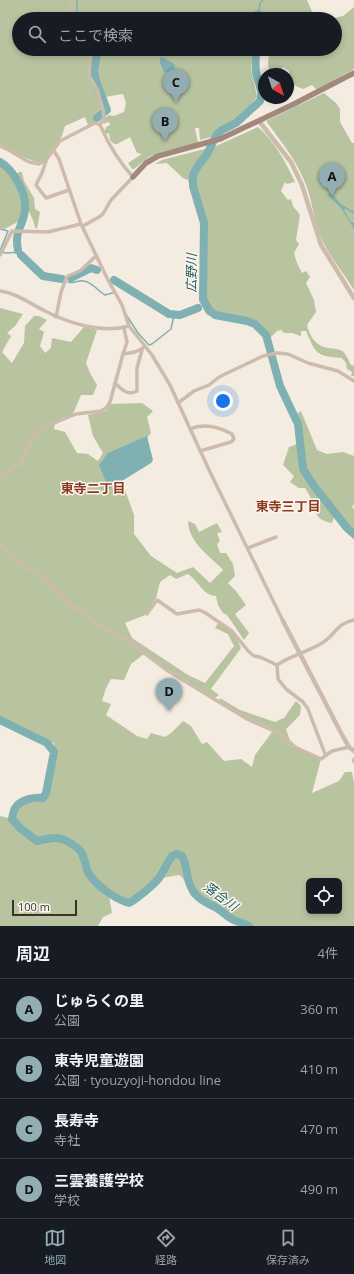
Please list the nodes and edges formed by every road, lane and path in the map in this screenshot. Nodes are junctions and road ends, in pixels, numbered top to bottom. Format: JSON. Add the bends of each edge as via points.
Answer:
{"nodes":[{"id":1,"x":71,"y":0,"type":"edge"},
{"id":2,"x":74,"y":12,"type":"edge"},
{"id":3,"x":91,"y":56,"type":"edge"},
{"id":4,"x":354,"y":73,"type":"edge"},
{"id":5,"x":259,"y":121,"type":"junction"},
{"id":6,"x":100,"y":125,"type":"junction"},
{"id":7,"x":0,"y":145,"type":"edge"},
{"id":8,"x":54,"y":151,"type":"junction"},
{"id":9,"x":46,"y":160,"type":"junction"},
{"id":10,"x":133,"y":177,"type":"junction"},
{"id":11,"x":69,"y":190,"type":"junction"},
{"id":12,"x":82,"y":225,"type":"junction"},
{"id":13,"x":0,"y":256,"type":"edge"},
{"id":14,"x":96,"y":256,"type":"junction"},
{"id":15,"x":0,"y":291,"type":"edge"},
{"id":16,"x":354,"y":298,"type":"edge"},
{"id":17,"x":56,"y":317,"type":"junction"},
{"id":18,"x":129,"y":326,"type":"junction"},
{"id":19,"x":124,"y":328,"type":"junction"},
{"id":20,"x":143,"y":348,"type":"junction"},
{"id":21,"x":123,"y":354,"type":"junction"},
{"id":22,"x":354,"y":381,"type":"edge"},
{"id":23,"x":115,"y":383,"type":"junction"},
{"id":24,"x":178,"y":403,"type":"junction"},
{"id":25,"x":190,"y":429,"type":"junction"},
{"id":26,"x":200,"y":451,"type":"junction"},
{"id":27,"x":0,"y":477,"type":"edge"},
{"id":28,"x":276,"y":537,"type":"dead end"},
{"id":29,"x":0,"y":544,"type":"edge"},
{"id":30,"x":248,"y":548,"type":"junction"},
{"id":31,"x":147,"y":614,"type":"dead end"},
{"id":32,"x":354,"y":620,"type":"edge"},
{"id":33,"x":283,"y":621,"type":"joint"},
{"id":34,"x":300,"y":653,"type":"junction"},
{"id":35,"x":277,"y":664,"type":"junction"},
{"id":36,"x":349,"y":747,"type":"junction"},
{"id":37,"x":354,"y":751,"type":"edge"},
{"id":38,"x":325,"y":754,"type":"junction"}],
"edges":[{"from":1,"to":2,"type":"street"},
{"from":3,"to":6,"type":"street","via":[[90,75],[98,89],[104,117]]},
{"from":4,"to":5,"type":"main road"},
{"from":5,"to":10,"type":"main road","via":[[220,139],[158,156],[146,163]]},
{"from":5,"to":16,"type":"street","via":[[294,168],[302,185],[320,245]]},
{"from":6,"to":8,"type":"street","via":[[95,123],[68,136],[60,141]]},
{"from":6,"to":10,"type":"street"},
{"from":7,"to":9,"type":"street","via":[[29,162],[39,164]]},
{"from":8,"to":9,"type":"street"},
{"from":8,"to":11,"type":"street"},
{"from":9,"to":11,"type":"street","via":[[36,185],[46,198]]},
{"from":10,"to":12,"type":"street","via":[[111,200],[104,214]]},
{"from":11,"to":12,"type":"street"},
{"from":12,"to":13,"type":"street","via":[[48,232],[12,231]]},
{"from":12,"to":14,"type":"street"},
{"from":14,"to":17,"type":"street","via":[[80,271],[66,279],[60,292]]},
{"from":14,"to":18,"type":"street","via":[[122,305]]},
{"from":15,"to":17,"type":"street","via":[[33,303]]},
{"from":17,"to":19,"type":"street","via":[[108,330]]},
{"from":18,"to":19,"type":"street"},
{"from":18,"to":20,"type":"street"},
{"from":19,"to":21,"type":"street","via":[[127,342]]},
{"from":20,"to":21,"type":"street"},
{"from":20,"to":23,"type":"street","via":[[137,368],[137,392],[124,392]]},
{"from":20,"to":24,"type":"street","via":[[159,366]]},
{"from":21,"to":23,"type":"street"},
{"from":22,"to":24,"type":"street","via":[[338,371],[308,363],[288,354],[277,353],[263,356],[219,377]]},
{"from":23,"to":27,"type":"street","via":[[106,408],[76,414],[40,429],[31,439],[21,463]]},
{"from":24,"to":25,"type":"street"},
{"from":25,"to":26,"type":"street"},
{"from":25,"to":26,"type":"street","via":[[212,426],[232,434],[234,439],[231,442]]},
{"from":26,"to":30,"type":"street"},
{"from":28,"to":30,"type":"street"},
{"from":29,"to":38,"type":"street","via":[[97,624],[131,643],[168,671],[247,719],[281,734],[295,747],[321,759]]},
{"from":30,"to":33,"type":"street"},
{"from":31,"to":35,"type":"street","via":[[157,600],[177,614],[199,610],[232,631],[254,656]]},
{"from":32,"to":34,"type":"street","via":[[341,625],[322,644]]},
{"from":33,"to":34,"type":"street"},
{"from":34,"to":35,"type":"street"},
{"from":34,"to":36,"type":"street"},
{"from":35,"to":38,"type":"street","via":[[278,679],[308,709]]},
{"from":36,"to":37,"type":"street"},
{"from":36,"to":38,"type":"street"}]}
